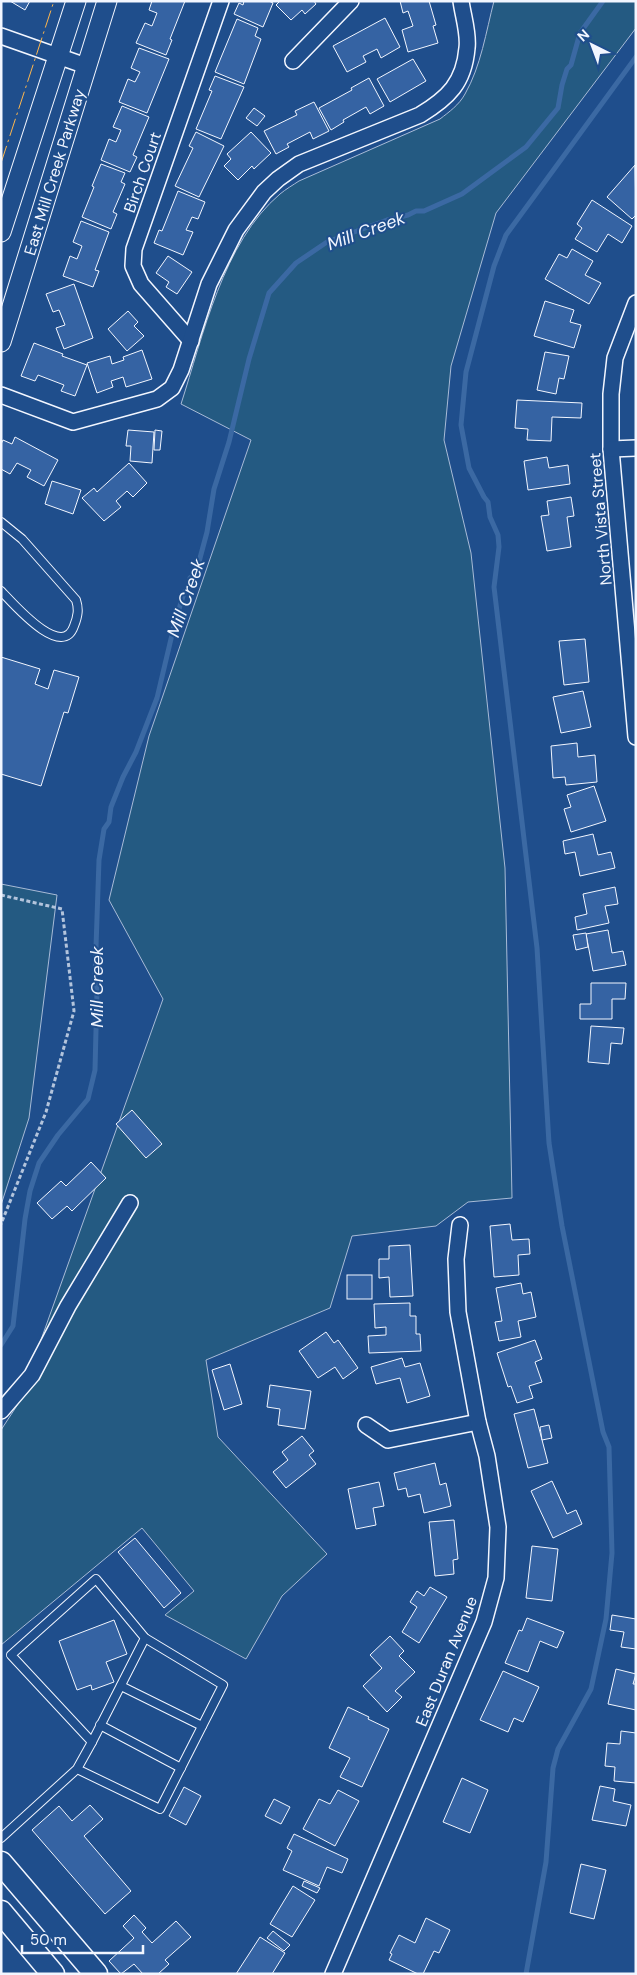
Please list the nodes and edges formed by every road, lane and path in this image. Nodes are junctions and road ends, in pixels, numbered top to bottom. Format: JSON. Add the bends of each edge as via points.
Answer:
{"nodes":[{"id":1,"x":76,"y":1,"type":"edge"},
{"id":2,"x":107,"y":1,"type":"edge"},
{"id":3,"x":221,"y":1,"type":"edge"},
{"id":4,"x":351,"y":1,"type":"edge"},
{"id":5,"x":460,"y":1,"type":"edge"},
{"id":6,"x":1,"y":36,"type":"edge"},
{"id":7,"x":57,"y":56,"type":"junction"},
{"id":8,"x":293,"y":61,"type":"dead end"},
{"id":9,"x":86,"y":66,"type":"junction"},
{"id":10,"x":1,"y":232,"type":"edge"},
{"id":11,"x":636,"y":302,"type":"edge"},
{"id":12,"x":191,"y":341,"type":"junction"},
{"id":13,"x":1,"y":342,"type":"edge"},
{"id":14,"x":1,"y":395,"type":"edge"},
{"id":15,"x":636,"y":448,"type":"edge"},
{"id":16,"x":611,"y":449,"type":"junction"},
{"id":17,"x":1,"y":522,"type":"edge"},
{"id":18,"x":1,"y":591,"type":"edge"},
{"id":19,"x":636,"y":737,"type":"edge"},
{"id":20,"x":1,"y":895,"type":"edge"},
{"id":21,"x":130,"y":1203,"type":"dead end"},
{"id":22,"x":1,"y":1224,"type":"edge"},
{"id":23,"x":460,"y":1225,"type":"dead end"},
{"id":24,"x":1,"y":1411,"type":"edge"},
{"id":25,"x":478,"y":1422,"type":"junction"},
{"id":26,"x":366,"y":1424,"type":"dead end"},
{"id":27,"x":145,"y":1638,"type":"junction"},
{"id":28,"x":121,"y":1686,"type":"junction"},
{"id":29,"x":100,"y":1725,"type":"junction"},
{"id":30,"x":202,"y":1726,"type":"junction"},
{"id":31,"x":92,"y":1742,"type":"junction"},
{"id":32,"x":181,"y":1768,"type":"junction"},
{"id":33,"x":77,"y":1769,"type":"junction"},
{"id":34,"x":1,"y":1838,"type":"edge"},
{"id":35,"x":1,"y":1863,"type":"edge"},
{"id":36,"x":1,"y":1912,"type":"edge"},
{"id":37,"x":53,"y":1974,"type":"edge"},
{"id":38,"x":96,"y":1974,"type":"edge"},
{"id":39,"x":333,"y":1974,"type":"edge"}],
"edges":[{"from":1,"to":7,"type":"street","name":"East Mill Creek Parkway"},
{"from":2,"to":9,"type":"street","name":"East Mill Creek Parkway"},
{"from":3,"to":12,"type":"street","name":"Birch Court","via":[[134,249],[133,266],[141,284]]},
{"from":4,"to":8,"type":"street"},
{"from":5,"to":12,"type":"street","via":[[468,47],[459,80],[451,92],[420,115],[300,164],[264,192],[236,230],[209,284]]},
{"from":6,"to":7,"type":"street"},
{"from":7,"to":9,"type":"street"},
{"from":7,"to":10,"type":"street","name":"East Mill Creek Parkway"},
{"from":9,"to":13,"type":"street","name":"East Mill Creek Parkway"},
{"from":11,"to":16,"type":"street","name":"North Vista Street","via":[[614,358]]},
{"from":12,"to":14,"type":"street","via":[[172,388],[157,399],[73,422]]},
{"from":15,"to":16,"type":"street"},
{"from":16,"to":19,"type":"street","name":"North Vista Street"},
{"from":17,"to":18,"type":"lane","via":[[22,539],[76,600],[79,609],[73,628],[60,637],[42,630],[31,623]]},
{"from":20,"to":22,"type":"path","via":[[62,909],[74,1011],[46,1112]]},
{"from":21,"to":24,"type":"street","via":[[68,1306],[32,1375]]},
{"from":23,"to":25,"type":"street","name":"East Duran Avenue","via":[[456,1259],[458,1312]]},
{"from":25,"to":26,"type":"street","via":[[388,1440]]},
{"from":25,"to":39,"type":"street","name":"East Duran Avenue","via":[[498,1527],[496,1578],[484,1622]]},
{"from":27,"to":28,"type":"lane"},
{"from":27,"to":30,"type":"lane","via":[[222,1685]]},
{"from":27,"to":31,"type":"lane","via":[[96,1579],[11,1655]]},
{"from":28,"to":29,"type":"lane"},
{"from":28,"to":30,"type":"lane"},
{"from":29,"to":31,"type":"lane"},
{"from":29,"to":32,"type":"lane"},
{"from":30,"to":32,"type":"lane"},
{"from":31,"to":33,"type":"lane"},
{"from":32,"to":33,"type":"lane","via":[[160,1809]]},
{"from":33,"to":34,"type":"lane"},
{"from":35,"to":38,"type":"main road"},
{"from":36,"to":37,"type":"main road"}]}
